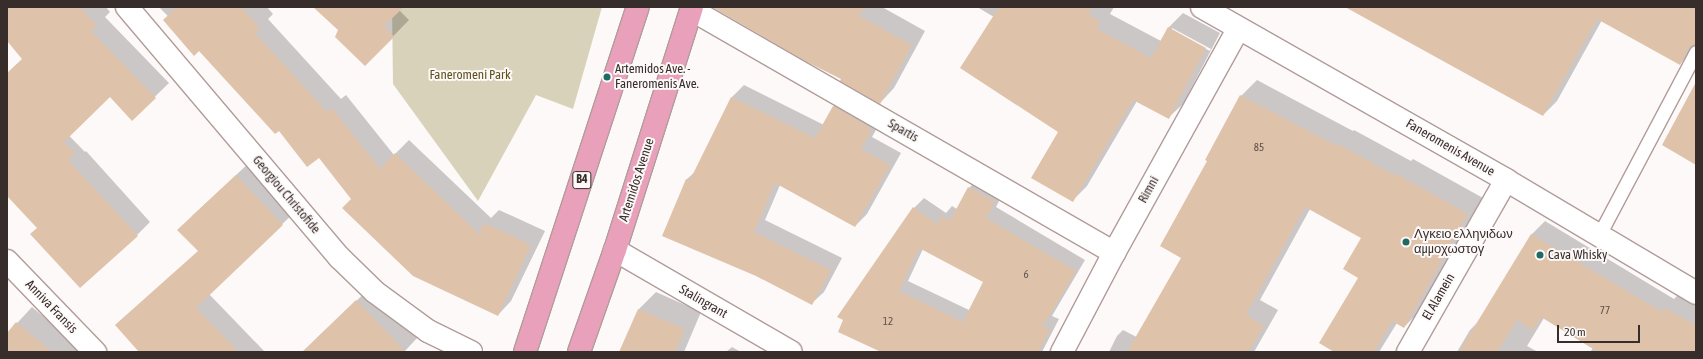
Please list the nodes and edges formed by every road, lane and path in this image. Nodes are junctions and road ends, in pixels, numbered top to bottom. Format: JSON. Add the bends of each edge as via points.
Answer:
{"nodes":[{"id":1,"x":127,"y":7,"type":"edge"},
{"id":2,"x":638,"y":7,"type":"edge"},
{"id":3,"x":1202,"y":7,"type":"edge"},
{"id":4,"x":692,"y":8,"type":"edge"},
{"id":5,"x":1238,"y":29,"type":"junction"},
{"id":6,"x":1696,"y":52,"type":"edge"},
{"id":7,"x":1506,"y":180,"type":"junction"},
{"id":8,"x":1600,"y":235,"type":"junction"},
{"id":9,"x":615,"y":250,"type":"junction"},
{"id":10,"x":1114,"y":253,"type":"junction"},
{"id":11,"x":7,"y":261,"type":"edge"},
{"id":12,"x":1696,"y":293,"type":"edge"},
{"id":13,"x":95,"y":352,"type":"edge"},
{"id":14,"x":471,"y":352,"type":"edge"},
{"id":15,"x":525,"y":352,"type":"edge"},
{"id":16,"x":579,"y":352,"type":"edge"},
{"id":17,"x":791,"y":352,"type":"edge"},
{"id":18,"x":1062,"y":352,"type":"edge"},
{"id":19,"x":1408,"y":352,"type":"edge"}],
"edges":[{"from":1,"to":14,"type":"street","name":"Georgiou Christofide","via":[[339,257],[375,292],[428,331]]},
{"from":2,"to":15,"type":"main road","number":"B4"},
{"from":3,"to":5,"type":"street","name":"Faneromenis Avenue"},
{"from":4,"to":9,"type":"main road","name":"Artemidos Avenue"},
{"from":4,"to":10,"type":"street","name":"Spartis"},
{"from":5,"to":7,"type":"street","name":"Faneromenis Avenue"},
{"from":5,"to":10,"type":"street","name":"Rimni"},
{"from":6,"to":8,"type":"lane"},
{"from":7,"to":8,"type":"street","name":"Faneromenis Avenue"},
{"from":7,"to":19,"type":"street","name":"El Alamein"},
{"from":8,"to":12,"type":"street","name":"Faneromenis Avenue"},
{"from":9,"to":16,"type":"main road","name":"Artemidos Avenue"},
{"from":9,"to":17,"type":"street","name":"Stalingrant"},
{"from":10,"to":18,"type":"street","name":"Rimni"},
{"from":11,"to":13,"type":"street","name":"Anniva Fransis"}]}
